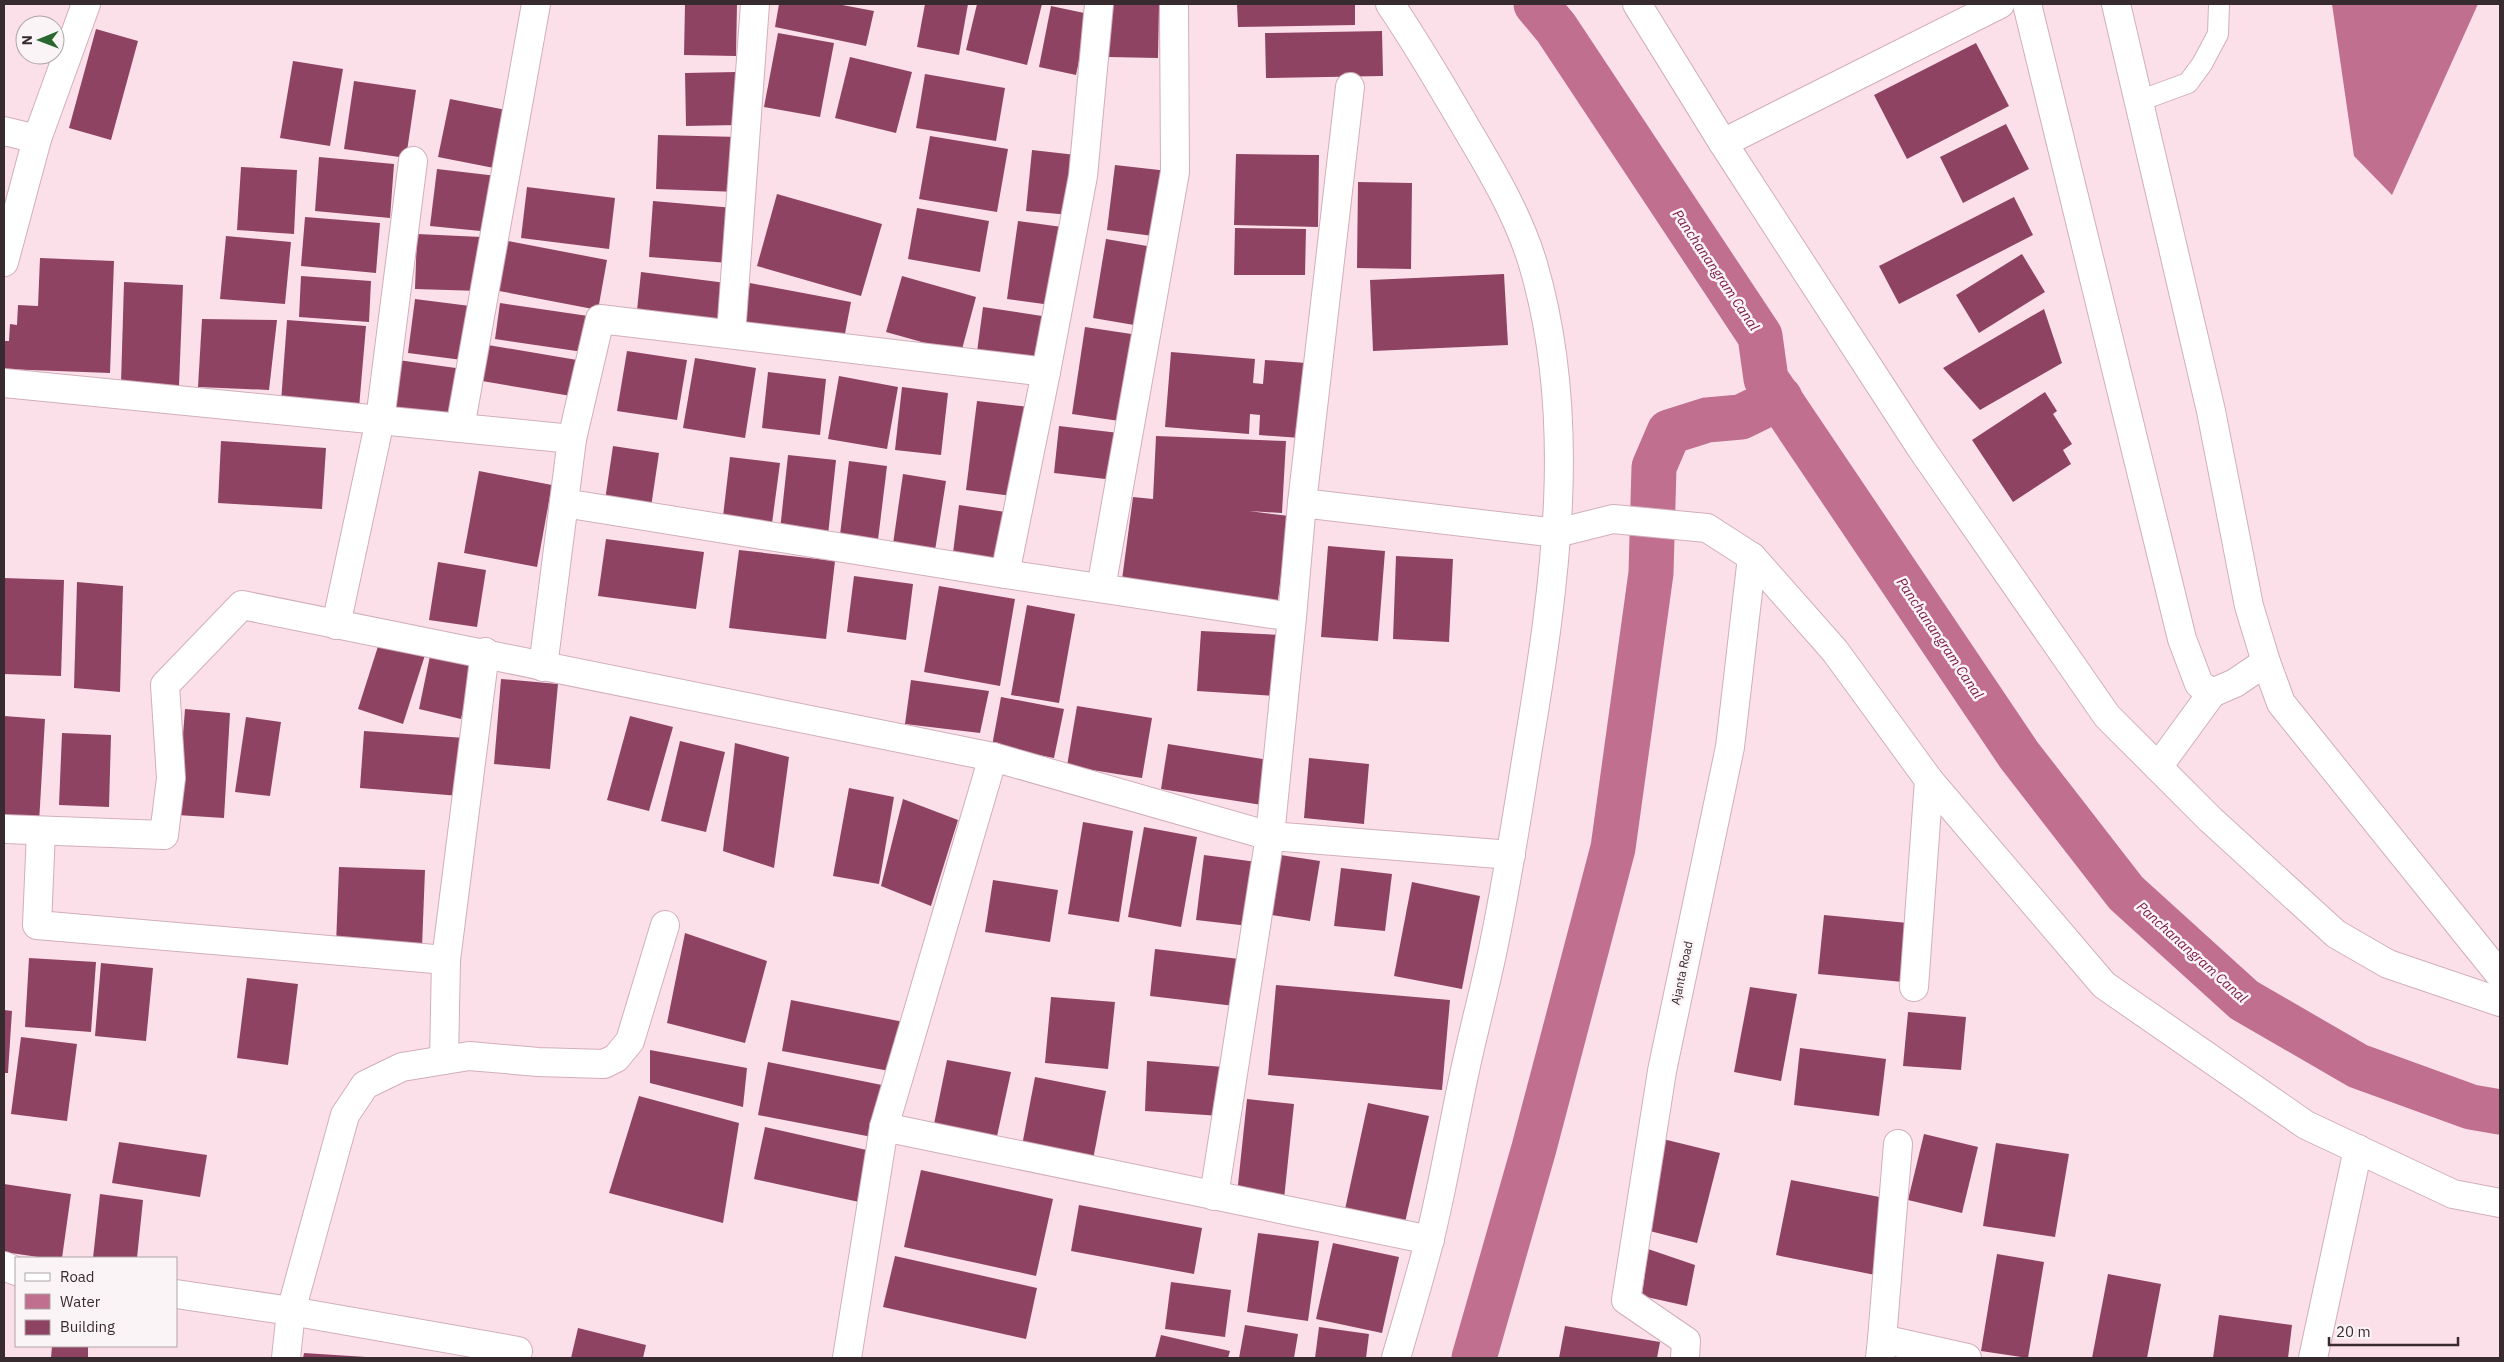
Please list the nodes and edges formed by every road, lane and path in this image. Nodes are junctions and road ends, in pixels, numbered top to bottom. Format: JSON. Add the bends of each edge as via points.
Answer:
{"nodes":[{"id":1,"x":86,"y":4,"type":"edge"},
{"id":2,"x":536,"y":4,"type":"edge"},
{"id":3,"x":755,"y":4,"type":"edge"},
{"id":4,"x":1099,"y":4,"type":"edge"},
{"id":5,"x":1174,"y":4,"type":"edge"},
{"id":6,"x":1390,"y":4,"type":"edge"},
{"id":7,"x":1637,"y":4,"type":"edge"},
{"id":8,"x":2000,"y":4,"type":"edge"},
{"id":9,"x":2027,"y":4,"type":"edge"},
{"id":10,"x":2116,"y":4,"type":"edge"},
{"id":11,"x":2219,"y":4,"type":"edge"},
{"id":12,"x":1350,"y":88,"type":"dead end"},
{"id":13,"x":2139,"y":101,"type":"junction"},
{"id":14,"x":4,"y":131,"type":"edge"},
{"id":15,"x":37,"y":139,"type":"junction"},
{"id":16,"x":1723,"y":143,"type":"junction"},
{"id":17,"x":413,"y":161,"type":"dead end"},
{"id":18,"x":4,"y":262,"type":"edge"},
{"id":19,"x":731,"y":334,"type":"junction"},
{"id":20,"x":1046,"y":372,"type":"junction"},
{"id":21,"x":4,"y":383,"type":"edge"},
{"id":22,"x":380,"y":420,"type":"junction"},
{"id":23,"x":460,"y":428,"type":"junction"},
{"id":24,"x":572,"y":439,"type":"junction"},
{"id":25,"x":564,"y":502,"type":"junction"},
{"id":26,"x":1302,"y":503,"type":"junction"},
{"id":27,"x":1556,"y":533,"type":"junction"},
{"id":28,"x":1752,"y":557,"type":"junction"},
{"id":29,"x":1006,"y":574,"type":"junction"},
{"id":30,"x":1101,"y":588,"type":"junction"},
{"id":31,"x":1292,"y":617,"type":"junction"},
{"id":32,"x":336,"y":625,"type":"junction"},
{"id":33,"x":485,"y":652,"type":"junction"},
{"id":34,"x":2266,"y":662,"type":"junction"},
{"id":35,"x":543,"y":667,"type":"junction"},
{"id":36,"x":2212,"y":693,"type":"junction"},
{"id":37,"x":993,"y":757,"type":"junction"},
{"id":38,"x":2158,"y":767,"type":"junction"},
{"id":39,"x":1929,"y":780,"type":"junction"},
{"id":40,"x":4,"y":829,"type":"edge"},
{"id":41,"x":41,"y":831,"type":"junction"},
{"id":42,"x":1270,"y":836,"type":"junction"},
{"id":43,"x":1511,"y":855,"type":"junction"},
{"id":44,"x":665,"y":925,"type":"dead end"},
{"id":45,"x":446,"y":960,"type":"junction"},
{"id":46,"x":2500,"y":975,"type":"edge"},
{"id":47,"x":1914,"y":987,"type":"dead end"},
{"id":48,"x":2500,"y":1002,"type":"edge"},
{"id":49,"x":444,"y":1060,"type":"junction"},
{"id":50,"x":884,"y":1127,"type":"junction"},
{"id":51,"x":1898,"y":1144,"type":"dead end"},
{"id":52,"x":2358,"y":1149,"type":"junction"},
{"id":53,"x":1214,"y":1196,"type":"junction"},
{"id":54,"x":2500,"y":1203,"type":"edge"},
{"id":55,"x":1430,"y":1240,"type":"junction"},
{"id":56,"x":178,"y":1294,"type":"edge"},
{"id":57,"x":291,"y":1311,"type":"junction"},
{"id":58,"x":1881,"y":1349,"type":"edge"},
{"id":59,"x":518,"y":1351,"type":"dead end"},
{"id":60,"x":286,"y":1358,"type":"edge"},
{"id":61,"x":847,"y":1358,"type":"edge"},
{"id":62,"x":1396,"y":1358,"type":"edge"},
{"id":63,"x":1685,"y":1358,"type":"edge"},
{"id":64,"x":1966,"y":1358,"type":"edge"},
{"id":65,"x":2313,"y":1358,"type":"edge"}],
"edges":[{"from":1,"to":15,"type":"street"},
{"from":2,"to":23,"type":"street"},
{"from":3,"to":19,"type":"street"},
{"from":4,"to":20,"type":"street","via":[[1084,176]]},
{"from":5,"to":30,"type":"street","via":[[1176,172]]},
{"from":6,"to":27,"type":"street","via":[[1484,158],[1513,212],[1532,261],[1546,313],[1556,371],[1559,444]]},
{"from":7,"to":16,"type":"street"},
{"from":8,"to":16,"type":"street"},
{"from":9,"to":36,"type":"street","via":[[2182,639],[2199,684]]},
{"from":10,"to":13,"type":"street"},
{"from":11,"to":13,"type":"lane","via":[[2218,34],[2188,84]]},
{"from":12,"to":26,"type":"street"},
{"from":13,"to":34,"type":"street","via":[[2211,411],[2249,606]]},
{"from":14,"to":15,"type":"street"},
{"from":15,"to":18,"type":"street"},
{"from":16,"to":38,"type":"street","via":[[1921,448],[2106,716]]},
{"from":17,"to":22,"type":"street"},
{"from":19,"to":20,"type":"street"},
{"from":19,"to":24,"type":"street","via":[[600,320]]},
{"from":20,"to":29,"type":"street"},
{"from":21,"to":22,"type":"street"},
{"from":22,"to":23,"type":"street"},
{"from":22,"to":32,"type":"street"},
{"from":23,"to":24,"type":"street"},
{"from":24,"to":25,"type":"street"},
{"from":25,"to":29,"type":"street"},
{"from":25,"to":35,"type":"street"},
{"from":26,"to":27,"type":"street"},
{"from":26,"to":31,"type":"street"},
{"from":27,"to":28,"type":"street","via":[[1613,519],[1707,528]]},
{"from":27,"to":43,"type":"street","via":[[1550,621]]},
{"from":28,"to":39,"type":"street","via":[[1835,652]]},
{"from":28,"to":63,"type":"street","name":"Ajanta Road","via":[[1730,748],[1662,1071],[1626,1300],[1686,1341]]},
{"from":29,"to":30,"type":"street"},
{"from":30,"to":31,"type":"street"},
{"from":31,"to":42,"type":"street"},
{"from":32,"to":33,"type":"street"},
{"from":32,"to":41,"type":"street","via":[[242,605],[165,685],[171,778],[164,834]]},
{"from":33,"to":35,"type":"street"},
{"from":33,"to":45,"type":"street"},
{"from":34,"to":36,"type":"street","via":[[2235,683]]},
{"from":34,"to":46,"type":"street","via":[[2281,703]]},
{"from":35,"to":37,"type":"street"},
{"from":36,"to":38,"type":"street"},
{"from":37,"to":42,"type":"street"},
{"from":37,"to":50,"type":"street"},
{"from":38,"to":48,"type":"street","via":[[2336,934],[2388,964]]},
{"from":39,"to":47,"type":"street"},
{"from":39,"to":52,"type":"street","via":[[2104,985],[2306,1126]]},
{"from":40,"to":41,"type":"street"},
{"from":41,"to":45,"type":"street","via":[[37,925]]},
{"from":42,"to":43,"type":"street"},
{"from":42,"to":53,"type":"street"},
{"from":43,"to":55,"type":"street"},
{"from":44,"to":49,"type":"street","via":[[630,1041],[616,1058],[604,1064],[469,1056]]},
{"from":45,"to":49,"type":"street"},
{"from":49,"to":57,"type":"street","via":[[402,1066],[366,1085],[345,1115]]},
{"from":50,"to":53,"type":"street"},
{"from":50,"to":61,"type":"street"},
{"from":51,"to":58,"type":"street"},
{"from":52,"to":54,"type":"street","via":[[2452,1194]]},
{"from":52,"to":65,"type":"street"},
{"from":53,"to":55,"type":"street"},
{"from":55,"to":62,"type":"street"},
{"from":56,"to":57,"type":"street"},
{"from":57,"to":59,"type":"street"},
{"from":57,"to":60,"type":"street"},
{"from":58,"to":64,"type":"street"}]}
